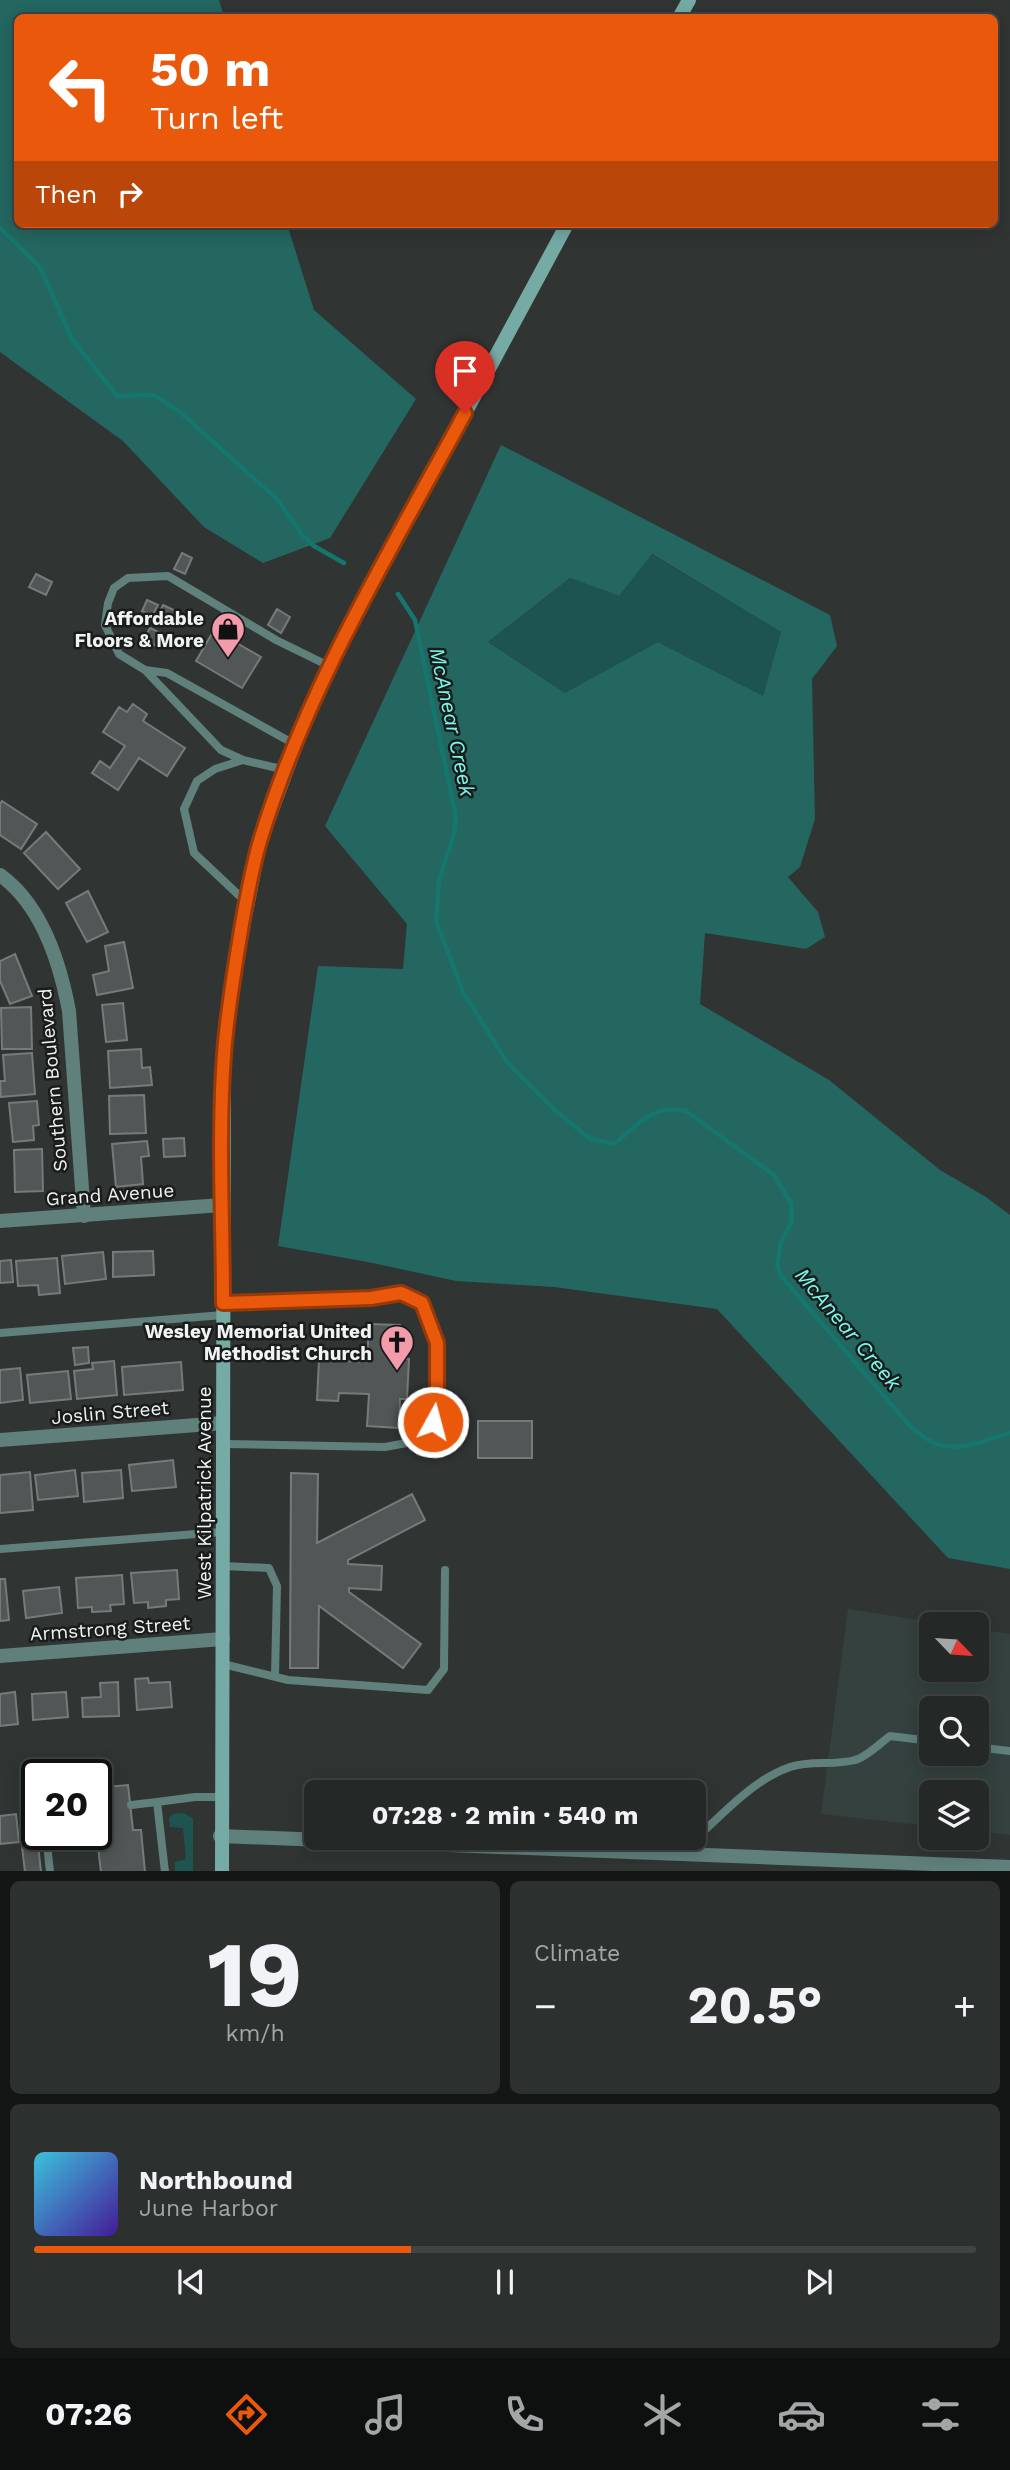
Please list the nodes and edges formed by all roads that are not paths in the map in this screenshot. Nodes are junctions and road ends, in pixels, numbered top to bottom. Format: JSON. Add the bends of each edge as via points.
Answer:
{"nodes":[{"id":1,"x":565,"y":228,"type":"edge"},
{"id":2,"x":329,"y":666,"type":"junction"},
{"id":3,"x":145,"y":670,"type":"junction"},
{"id":4,"x":296,"y":745,"type":"junction"},
{"id":5,"x":243,"y":760,"type":"junction"},
{"id":6,"x":286,"y":770,"type":"junction"},
{"id":7,"x":0,"y":875,"type":"edge"},
{"id":8,"x":246,"y":902,"type":"junction"},
{"id":9,"x":222,"y":1205,"type":"junction"},
{"id":10,"x":84,"y":1216,"type":"junction"},
{"id":11,"x":0,"y":1221,"type":"edge"},
{"id":12,"x":223,"y":1309,"type":"junction"},
{"id":13,"x":0,"y":1333,"type":"edge"},
{"id":14,"x":223,"y":1423,"type":"junction"},
{"id":15,"x":0,"y":1440,"type":"edge"},
{"id":16,"x":223,"y":1444,"type":"junction"},
{"id":17,"x":223,"y":1532,"type":"junction"},
{"id":18,"x":0,"y":1549,"type":"edge"},
{"id":19,"x":223,"y":1566,"type":"junction"},
{"id":20,"x":445,"y":1570,"type":"dead end"},
{"id":21,"x":223,"y":1639,"type":"junction"},
{"id":22,"x":0,"y":1656,"type":"edge"},
{"id":23,"x":223,"y":1664,"type":"junction"},
{"id":24,"x":275,"y":1676,"type":"junction"},
{"id":25,"x":919,"y":1740,"type":"edge"},
{"id":26,"x":989,"y":1749,"type":"edge"},
{"id":27,"x":1010,"y":1751,"type":"edge"},
{"id":28,"x":223,"y":1797,"type":"junction"},
{"id":29,"x":157,"y":1802,"type":"junction"},
{"id":30,"x":131,"y":1805,"type":"dead end"},
{"id":31,"x":220,"y":1836,"type":"junction"},
{"id":32,"x":48,"y":1850,"type":"edge"},
{"id":33,"x":690,"y":1855,"type":"junction"},
{"id":34,"x":1010,"y":1867,"type":"edge"},
{"id":35,"x":50,"y":1871,"type":"edge"},
{"id":36,"x":165,"y":1871,"type":"edge"},
{"id":37,"x":222,"y":1871,"type":"edge"}],
"edges":[{"from":1,"to":2,"type":"main road","name":"West Kilpatrick Avenue"},
{"from":2,"to":3,"type":"lane","via":[[168,576],[128,578],[114,589],[105,625],[119,654]]},
{"from":2,"to":4,"type":"main road","name":"West Kilpatrick Avenue"},
{"from":3,"to":4,"type":"lane","via":[[167,673]]},
{"from":3,"to":5,"type":"lane","via":[[221,750]]},
{"from":4,"to":6,"type":"main road","name":"West Kilpatrick Avenue"},
{"from":5,"to":6,"type":"lane"},
{"from":5,"to":8,"type":"lane","via":[[197,780],[184,809],[194,853]]},
{"from":6,"to":8,"type":"main road","name":"West Kilpatrick Avenue","via":[[260,842]]},
{"from":7,"to":10,"type":"street","name":"Southern Boulevard","via":[[39,921],[63,980]]},
{"from":8,"to":9,"type":"main road","name":"West Kilpatrick Avenue","via":[[224,1055]]},
{"from":9,"to":10,"type":"street","name":"Grand Avenue"},
{"from":9,"to":12,"type":"main road","name":"West Kilpatrick Avenue"},
{"from":10,"to":11,"type":"street","name":"Grand Avenue"},
{"from":12,"to":13,"type":"lane"},
{"from":12,"to":14,"type":"main road","name":"West Kilpatrick Avenue"},
{"from":12,"to":16,"type":"lane","via":[[401,1293],[422,1303],[437,1343],[437,1405],[428,1439],[385,1447]]},
{"from":14,"to":15,"type":"street","name":"Joslin Street"},
{"from":14,"to":16,"type":"main road","name":"West Kilpatrick Avenue"},
{"from":16,"to":17,"type":"main road","name":"West Kilpatrick Avenue"},
{"from":17,"to":18,"type":"lane"},
{"from":17,"to":19,"type":"main road","name":"West Kilpatrick Avenue"},
{"from":19,"to":21,"type":"main road","name":"West Kilpatrick Avenue"},
{"from":19,"to":24,"type":"lane","via":[[269,1568],[276,1586]]},
{"from":20,"to":24,"type":"lane","via":[[444,1669],[428,1690]]},
{"from":21,"to":22,"type":"street","name":"Armstrong Street"},
{"from":21,"to":23,"type":"main road","name":"West Kilpatrick Avenue"},
{"from":23,"to":24,"type":"lane"},
{"from":23,"to":28,"type":"main road","name":"West Kilpatrick Avenue"},
{"from":25,"to":33,"type":"lane","via":[[890,1736],[856,1760],[808,1762],[787,1768],[744,1796],[691,1843]]},
{"from":26,"to":27,"type":"lane"},
{"from":28,"to":29,"type":"lane"},
{"from":28,"to":31,"type":"main road","name":"West Kilpatrick Avenue"},
{"from":29,"to":30,"type":"lane"},
{"from":29,"to":36,"type":"lane"},
{"from":31,"to":33,"type":"street"},
{"from":31,"to":37,"type":"main road","name":"West Kilpatrick Avenue"},
{"from":32,"to":35,"type":"lane"},
{"from":33,"to":34,"type":"street"}]}
